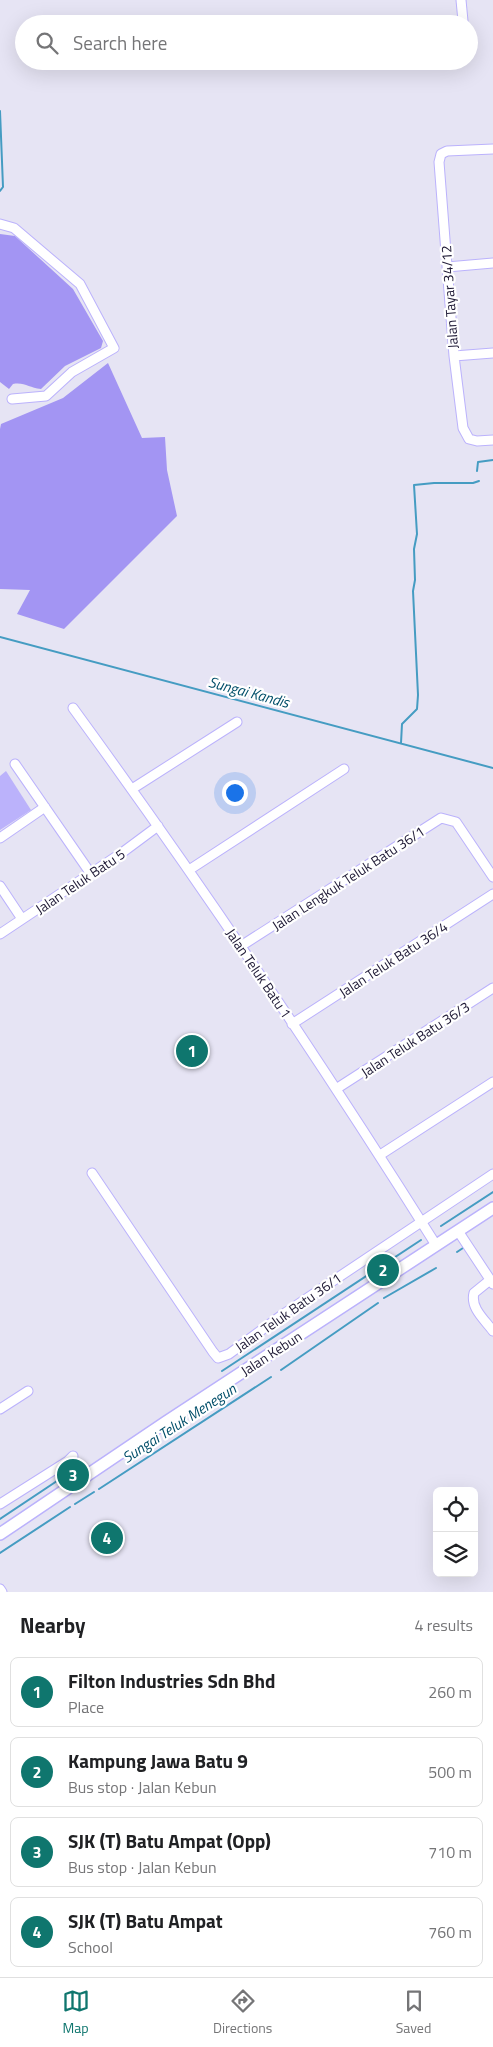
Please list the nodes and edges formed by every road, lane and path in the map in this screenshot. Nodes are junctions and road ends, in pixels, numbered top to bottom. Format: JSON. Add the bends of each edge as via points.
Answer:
{"nodes":[{"id":1,"x":461,"y":0,"type":"edge"},
{"id":2,"x":462,"y":15,"type":"edge"},
{"id":3,"x":493,"y":149,"type":"edge"},
{"id":4,"x":0,"y":224,"type":"edge"},
{"id":5,"x":493,"y":263,"type":"edge"},
{"id":6,"x":447,"y":267,"type":"junction"},
{"id":7,"x":493,"y":353,"type":"edge"},
{"id":8,"x":454,"y":356,"type":"junction"},
{"id":9,"x":12,"y":399,"type":"dead end"},
{"id":10,"x":493,"y":440,"type":"edge"},
{"id":11,"x":73,"y":708,"type":"dead end"},
{"id":12,"x":237,"y":722,"type":"dead end"},
{"id":13,"x":15,"y":764,"type":"dead end"},
{"id":14,"x":344,"y":769,"type":"dead end"},
{"id":15,"x":132,"y":789,"type":"junction"},
{"id":16,"x":45,"y":807,"type":"junction"},
{"id":17,"x":158,"y":826,"type":"junction"},
{"id":18,"x":0,"y":838,"type":"edge"},
{"id":19,"x":189,"y":870,"type":"junction"},
{"id":20,"x":91,"y":874,"type":"junction"},
{"id":21,"x":493,"y":877,"type":"edge"},
{"id":22,"x":0,"y":886,"type":"edge"},
{"id":23,"x":493,"y":894,"type":"edge"},
{"id":24,"x":22,"y":919,"type":"junction"},
{"id":25,"x":0,"y":934,"type":"edge"},
{"id":26,"x":241,"y":946,"type":"junction"},
{"id":27,"x":493,"y":988,"type":"edge"},
{"id":28,"x":292,"y":1024,"type":"junction"},
{"id":29,"x":493,"y":1082,"type":"edge"},
{"id":30,"x":336,"y":1089,"type":"junction"},
{"id":31,"x":380,"y":1155,"type":"junction"},
{"id":32,"x":92,"y":1173,"type":"dead end"},
{"id":33,"x":493,"y":1174,"type":"edge"},
{"id":34,"x":493,"y":1208,"type":"edge"},
{"id":35,"x":422,"y":1222,"type":"junction"},
{"id":36,"x":458,"y":1231,"type":"junction"},
{"id":37,"x":436,"y":1245,"type":"junction"},
{"id":38,"x":492,"y":1282,"type":"edge"},
{"id":39,"x":493,"y":1331,"type":"edge"},
{"id":40,"x":28,"y":1391,"type":"dead end"},
{"id":41,"x":0,"y":1408,"type":"edge"},
{"id":42,"x":73,"y":1456,"type":"dead end"},
{"id":43,"x":0,"y":1504,"type":"edge"},
{"id":44,"x":0,"y":1534,"type":"edge"}],
"edges":[{"from":1,"to":2,"type":"street"},
{"from":3,"to":6,"type":"street","name":"Jalan Tayar 34/12","via":[[440,154]]},
{"from":4,"to":9,"type":"street","via":[[14,228],[80,284],[114,348],[72,372],[46,396]]},
{"from":5,"to":6,"type":"street"},
{"from":6,"to":8,"type":"street","name":"Jalan Tayar 34/12"},
{"from":7,"to":8,"type":"street"},
{"from":8,"to":10,"type":"street","name":"Jalan Tayar 34/12","via":[[462,428],[468,439]]},
{"from":11,"to":15,"type":"street","name":"Jalan Teluk Batu 1"},
{"from":12,"to":15,"type":"street"},
{"from":13,"to":16,"type":"street"},
{"from":14,"to":19,"type":"street"},
{"from":15,"to":17,"type":"street","name":"Jalan Teluk Batu 1"},
{"from":16,"to":18,"type":"street"},
{"from":16,"to":20,"type":"street"},
{"from":17,"to":19,"type":"street","name":"Jalan Teluk Batu 1"},
{"from":17,"to":20,"type":"street","name":"Jalan Teluk Batu 5"},
{"from":19,"to":26,"type":"street","name":"Jalan Teluk Batu 1"},
{"from":20,"to":24,"type":"street","name":"Jalan Teluk Batu 5"},
{"from":21,"to":26,"type":"street","name":"Jalan Lengkuk Teluk Batu 36/1","via":[[456,822],[442,818]]},
{"from":22,"to":24,"type":"street"},
{"from":23,"to":28,"type":"street","name":"Jalan Teluk Batu 36/4"},
{"from":24,"to":25,"type":"street","name":"Jalan Teluk Batu 5"},
{"from":26,"to":28,"type":"street","name":"Jalan Teluk Batu 1"},
{"from":27,"to":30,"type":"street","name":"Jalan Teluk Batu 36/3"},
{"from":28,"to":30,"type":"street","name":"Jalan Teluk Batu 1"},
{"from":29,"to":31,"type":"street"},
{"from":30,"to":31,"type":"street","name":"Jalan Teluk Batu 1"},
{"from":31,"to":35,"type":"street","name":"Jalan Teluk Batu 1"},
{"from":32,"to":35,"type":"street","name":"Jalan Teluk Batu 36/1","via":[[218,1358],[229,1354],[282,1314]]},
{"from":33,"to":35,"type":"street","name":"Jalan Teluk Batu 36/1"},
{"from":34,"to":36,"type":"main road","name":"Jalan Kebun"},
{"from":35,"to":37,"type":"street","name":"Jalan Teluk Batu 1"},
{"from":36,"to":37,"type":"main road","name":"Jalan Kebun"},
{"from":36,"to":38,"type":"street"},
{"from":37,"to":44,"type":"main road","name":"Jalan Kebun"},
{"from":38,"to":39,"type":"street","via":[[474,1293],[472,1299]]},
{"from":40,"to":41,"type":"street"},
{"from":42,"to":43,"type":"street"}]}
